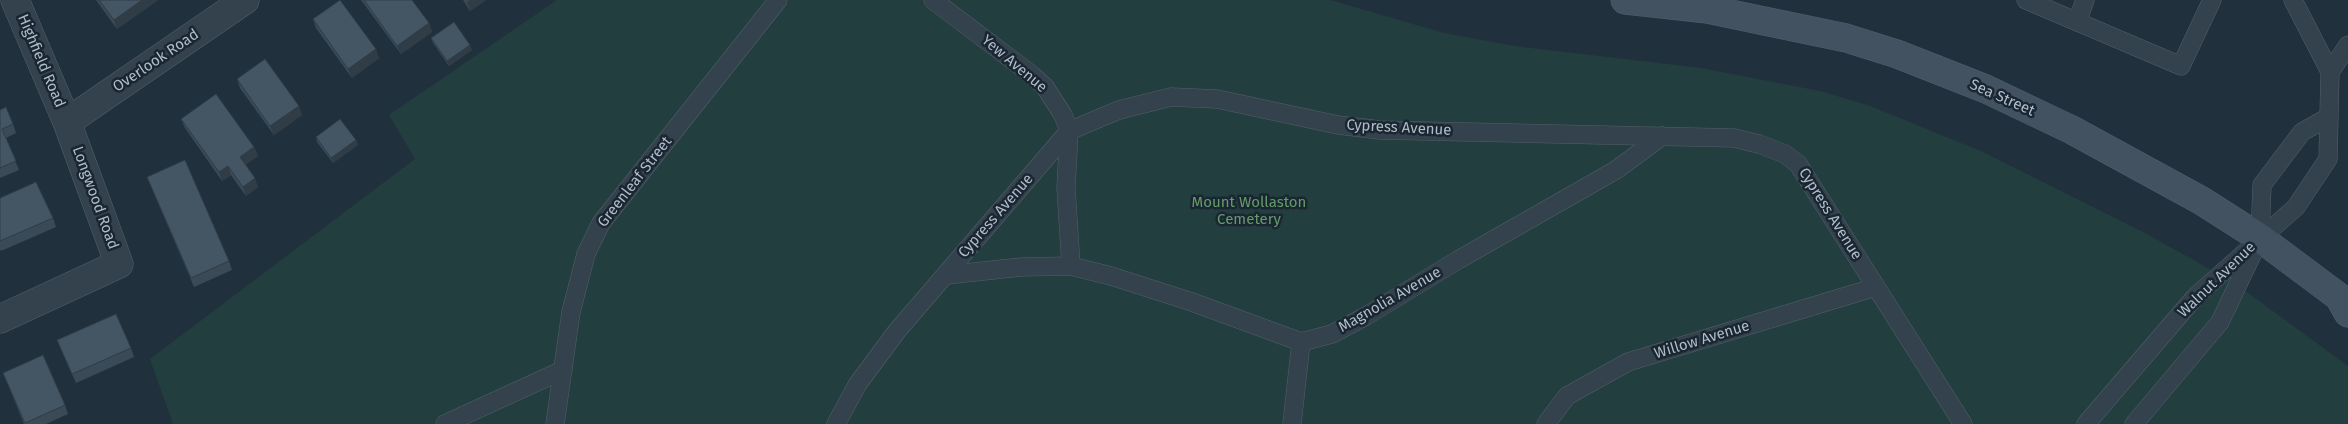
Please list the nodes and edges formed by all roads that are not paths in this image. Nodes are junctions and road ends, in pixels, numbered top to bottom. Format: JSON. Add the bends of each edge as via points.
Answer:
{"nodes":[{"id":1,"x":15,"y":0,"type":"edge"},
{"id":2,"x":245,"y":0,"type":"edge"},
{"id":3,"x":778,"y":0,"type":"edge"},
{"id":4,"x":933,"y":0,"type":"edge"},
{"id":5,"x":2026,"y":0,"type":"edge"},
{"id":6,"x":2085,"y":0,"type":"edge"},
{"id":7,"x":2212,"y":0,"type":"edge"},
{"id":8,"x":2293,"y":0,"type":"edge"},
{"id":9,"x":1638,"y":1,"type":"edge"},
{"id":10,"x":1710,"y":4,"type":"edge"},
{"id":11,"x":2077,"y":22,"type":"junction"},
{"id":12,"x":2348,"y":45,"type":"edge"},
{"id":13,"x":2330,"y":72,"type":"junction"},
{"id":14,"x":2327,"y":118,"type":"junction"},
{"id":15,"x":67,"y":122,"type":"junction"},
{"id":16,"x":1069,"y":131,"type":"junction"},
{"id":17,"x":1662,"y":136,"type":"junction"},
{"id":18,"x":2260,"y":238,"type":"junction"},
{"id":19,"x":1071,"y":266,"type":"junction"},
{"id":20,"x":946,"y":275,"type":"junction"},
{"id":21,"x":1876,"y":287,"type":"junction"},
{"id":22,"x":2345,"y":303,"type":"edge"},
{"id":23,"x":0,"y":319,"type":"edge"},
{"id":24,"x":1301,"y":342,"type":"junction"},
{"id":25,"x":563,"y":370,"type":"junction"},
{"id":26,"x":445,"y":424,"type":"edge"},
{"id":27,"x":556,"y":424,"type":"edge"},
{"id":28,"x":836,"y":424,"type":"edge"},
{"id":29,"x":1292,"y":424,"type":"edge"},
{"id":30,"x":1546,"y":424,"type":"edge"},
{"id":31,"x":1963,"y":424,"type":"edge"},
{"id":32,"x":2086,"y":424,"type":"edge"},
{"id":33,"x":2134,"y":424,"type":"edge"}],
"edges":[{"from":1,"to":15,"type":"street","name":"Highfield Road"},
{"from":2,"to":15,"type":"street","name":"Overlook Road"},
{"from":3,"to":25,"type":"lane","name":"Greenleaf Street","via":[[601,223],[586,254],[571,312]]},
{"from":4,"to":16,"type":"lane","name":"Yew Avenue","via":[[1045,87]]},
{"from":5,"to":11,"type":"lane"},
{"from":6,"to":11,"type":"lane"},
{"from":7,"to":11,"type":"lane","via":[[2181,66]]},
{"from":8,"to":13,"type":"lane"},
{"from":9,"to":10,"type":"main road","name":"Sea Street"},
{"from":10,"to":18,"type":"main road","name":"Sea Street","via":[[1846,38],[1986,89],[2072,130],[2202,201]]},
{"from":12,"to":13,"type":"lane"},
{"from":13,"to":14,"type":"lane"},
{"from":14,"to":18,"type":"lane","via":[[2328,159],[2296,207]]},
{"from":14,"to":18,"type":"lane","via":[[2302,132],[2262,185]]},
{"from":15,"to":23,"type":"street","name":"Longwood Road","via":[[119,264]]},
{"from":16,"to":17,"type":"lane","name":"Cypress Avenue","via":[[1119,110],[1171,98],[1217,99],[1338,125],[1380,130]]},
{"from":16,"to":19,"type":"lane","name":"Yew Avenue","via":[[1066,188]]},
{"from":16,"to":20,"type":"lane","name":"Cypress Avenue"},
{"from":17,"to":21,"type":"lane","name":"Cypress Avenue","via":[[1734,138],[1792,158]]},
{"from":17,"to":24,"type":"lane","name":"Magnolia Avenue","via":[[1616,170],[1366,316],[1332,334]]},
{"from":18,"to":22,"type":"main road","name":"Sea Street"},
{"from":18,"to":32,"type":"lane","name":"Walnut Avenue","via":[[2195,297]]},
{"from":18,"to":33,"type":"lane","name":"Walnut Avenue","via":[[2220,322]]},
{"from":19,"to":20,"type":"lane","via":[[1021,267]]},
{"from":19,"to":24,"type":"lane","via":[[1192,302]]},
{"from":20,"to":28,"type":"lane","name":"Cypress Avenue","via":[[856,385]]},
{"from":21,"to":30,"type":"lane","name":"Willow Avenue","via":[[1628,362],[1567,396]]},
{"from":21,"to":31,"type":"lane","name":"Cypress Avenue"},
{"from":24,"to":29,"type":"lane"},
{"from":25,"to":26,"type":"lane"},
{"from":25,"to":27,"type":"lane","name":"Greenleaf Street"}]}
